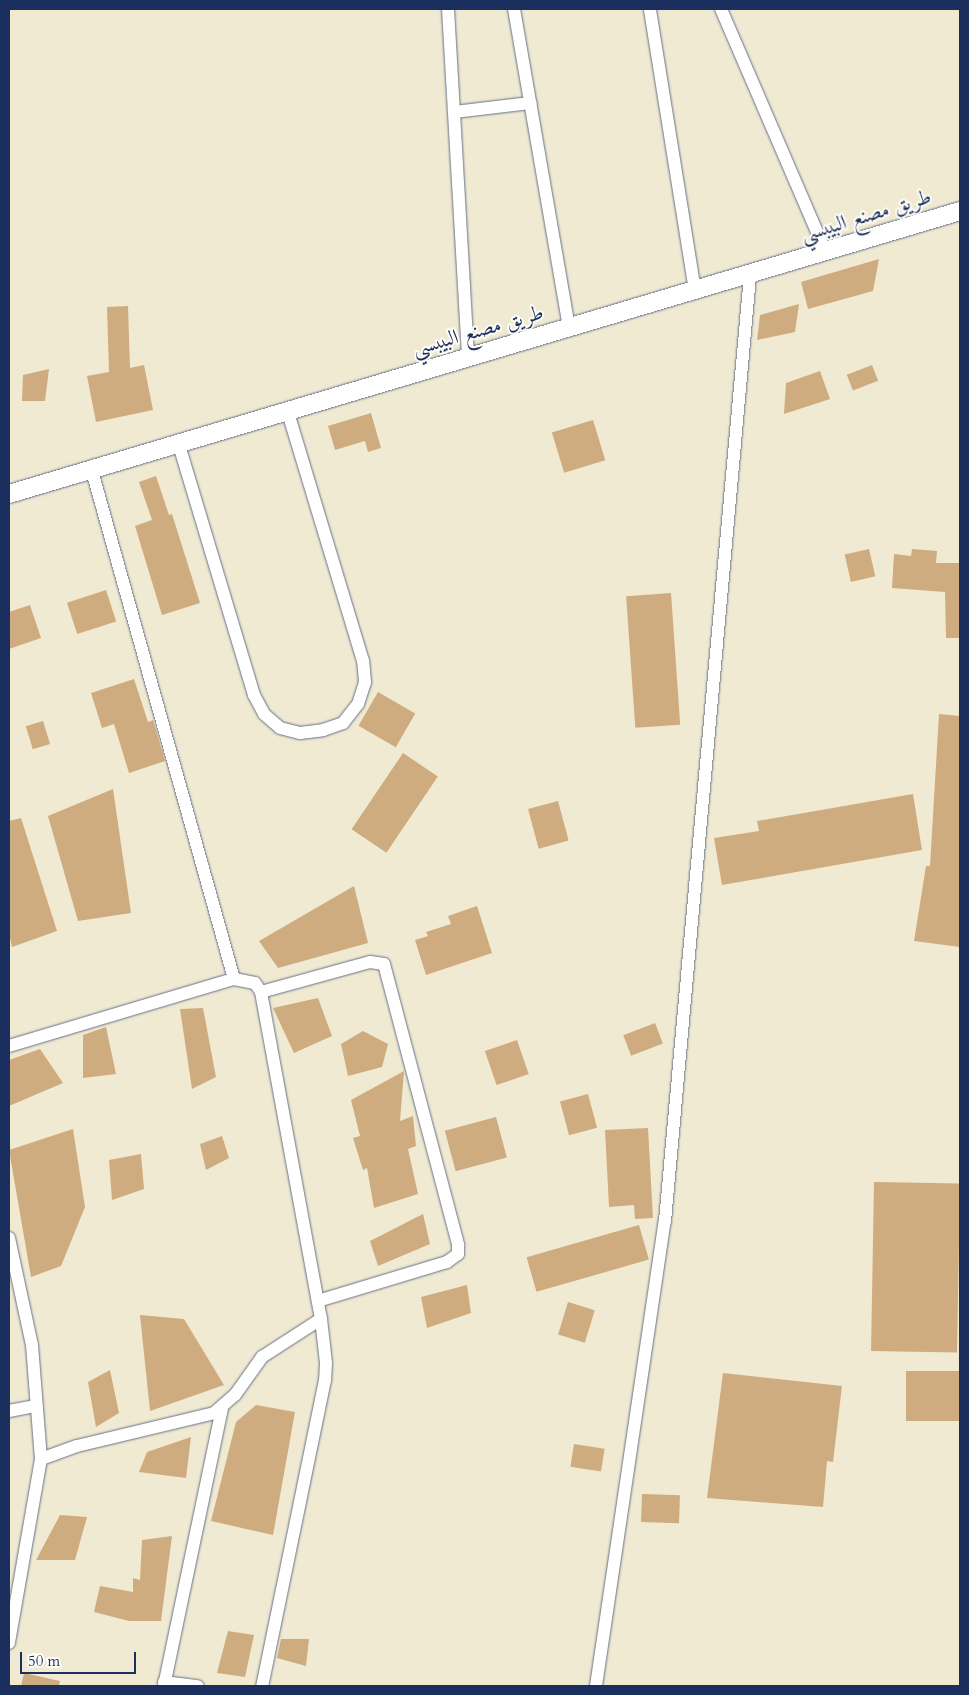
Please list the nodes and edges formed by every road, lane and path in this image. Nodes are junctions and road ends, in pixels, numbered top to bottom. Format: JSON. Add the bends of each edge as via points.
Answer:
{"nodes":[{"id":1,"x":448,"y":9,"type":"edge"},
{"id":2,"x":514,"y":9,"type":"edge"},
{"id":3,"x":721,"y":9,"type":"edge"},
{"id":4,"x":650,"y":10,"type":"dead end"},
{"id":5,"x":530,"y":103,"type":"junction"},
{"id":6,"x":454,"y":112,"type":"junction"},
{"id":7,"x":960,"y":211,"type":"edge"},
{"id":8,"x":825,"y":250,"type":"junction"},
{"id":9,"x":750,"y":276,"type":"junction"},
{"id":10,"x":695,"y":292,"type":"junction"},
{"id":11,"x":569,"y":328,"type":"junction"},
{"id":12,"x":468,"y":358,"type":"junction"},
{"id":13,"x":287,"y":410,"type":"junction"},
{"id":14,"x":179,"y":445,"type":"junction"},
{"id":15,"x":92,"y":471,"type":"junction"},
{"id":16,"x":9,"y":494,"type":"edge"},
{"id":17,"x":234,"y":979,"type":"junction"},
{"id":18,"x":261,"y":992,"type":"junction"},
{"id":19,"x":9,"y":1046,"type":"edge"},
{"id":20,"x":9,"y":1238,"type":"edge"},
{"id":21,"x":318,"y":1301,"type":"junction"},
{"id":22,"x":321,"y":1319,"type":"junction"},
{"id":23,"x":35,"y":1406,"type":"junction"},
{"id":24,"x":222,"y":1408,"type":"junction"},
{"id":25,"x":9,"y":1411,"type":"edge"},
{"id":26,"x":40,"y":1459,"type":"junction"},
{"id":27,"x":9,"y":1643,"type":"edge"},
{"id":28,"x":164,"y":1684,"type":"edge"},
{"id":29,"x":198,"y":1686,"type":"edge"},
{"id":30,"x":262,"y":1686,"type":"edge"},
{"id":31,"x":596,"y":1686,"type":"edge"}],
"edges":[{"from":1,"to":6,"type":"street"},
{"from":2,"to":5,"type":"street"},
{"from":3,"to":8,"type":"street"},
{"from":4,"to":10,"type":"street"},
{"from":5,"to":6,"type":"street"},
{"from":5,"to":11,"type":"street"},
{"from":6,"to":12,"type":"street"},
{"from":7,"to":8,"type":"main road","name":"طريق مصنع البيبسي"},
{"from":8,"to":9,"type":"main road","name":"طريق مصنع البيبسي"},
{"from":9,"to":10,"type":"main road","name":"طريق مصنع البيبسي"},
{"from":9,"to":31,"type":"street","via":[[665,1221]]},
{"from":10,"to":11,"type":"main road","name":"طريق مصنع البيبسي"},
{"from":11,"to":12,"type":"main road","name":"طريق مصنع البيبسي"},
{"from":12,"to":13,"type":"main road","name":"طريق مصنع البيبسي"},
{"from":13,"to":14,"type":"main road","name":"طريق مصنع البيبسي"},
{"from":13,"to":14,"type":"street","via":[[363,661],[365,682],[358,704],[343,723],[323,730],[300,734],[280,728],[264,714],[254,695]]},
{"from":14,"to":15,"type":"main road","name":"طريق مصنع البيبسي"},
{"from":15,"to":16,"type":"main road","name":"طريق مصنع البيبسي"},
{"from":15,"to":17,"type":"street"},
{"from":17,"to":18,"type":"street","via":[[255,983]]},
{"from":17,"to":19,"type":"street"},
{"from":18,"to":21,"type":"street"},
{"from":18,"to":21,"type":"street","via":[[370,962],[384,964],[458,1245],[458,1254],[447,1262]]},
{"from":20,"to":23,"type":"street","via":[[32,1346]]},
{"from":21,"to":22,"type":"street"},
{"from":22,"to":24,"type":"street","via":[[262,1358]]},
{"from":22,"to":30,"type":"street","via":[[326,1380]]},
{"from":23,"to":25,"type":"street"},
{"from":23,"to":26,"type":"street"},
{"from":24,"to":26,"type":"street","via":[[214,1413],[77,1446]]},
{"from":24,"to":28,"type":"street"},
{"from":26,"to":27,"type":"street"},
{"from":28,"to":29,"type":"street"}]}
